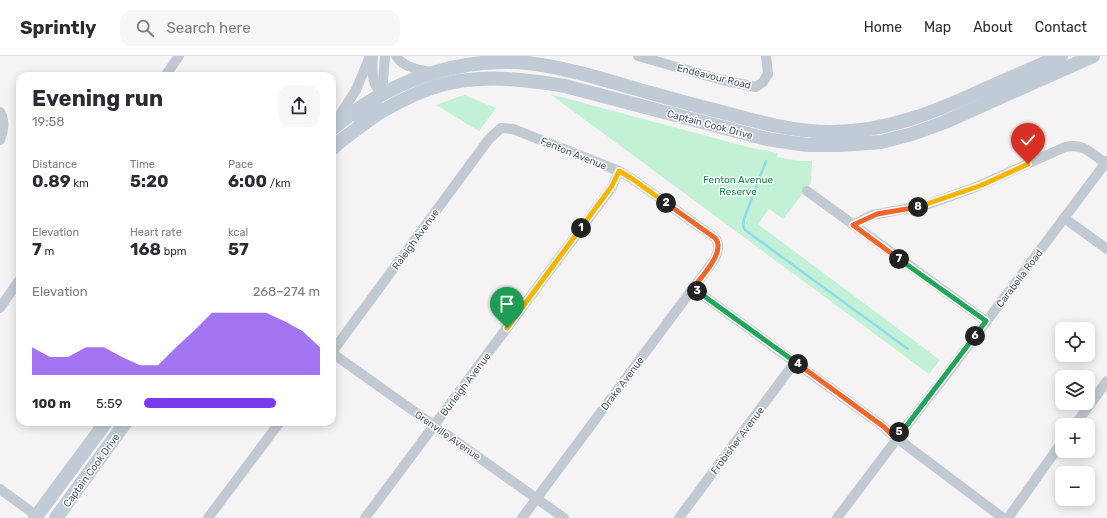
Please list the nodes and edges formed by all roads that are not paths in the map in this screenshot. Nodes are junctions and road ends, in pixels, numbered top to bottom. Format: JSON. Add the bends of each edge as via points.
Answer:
{"nodes":[{"id":1,"x":179,"y":56,"type":"edge"},
{"id":2,"x":370,"y":56,"type":"edge"},
{"id":3,"x":373,"y":56,"type":"edge"},
{"id":4,"x":384,"y":56,"type":"edge"},
{"id":5,"x":396,"y":56,"type":"edge"},
{"id":6,"x":638,"y":56,"type":"edge"},
{"id":7,"x":766,"y":56,"type":"edge"},
{"id":8,"x":1061,"y":56,"type":"edge"},
{"id":9,"x":1093,"y":56,"type":"edge"},
{"id":10,"x":168,"y":72,"type":"edge"},
{"id":11,"x":431,"y":72,"type":"junction"},
{"id":12,"x":382,"y":93,"type":"junction"},
{"id":13,"x":417,"y":94,"type":"junction"},
{"id":14,"x":0,"y":112,"type":"edge"},
{"id":15,"x":336,"y":121,"type":"edge"},
{"id":16,"x":336,"y":126,"type":"edge"},
{"id":17,"x":501,"y":128,"type":"joint"},
{"id":18,"x":0,"y":140,"type":"edge"},
{"id":19,"x":336,"y":145,"type":"edge"},
{"id":20,"x":336,"y":145,"type":"edge"},
{"id":21,"x":1106,"y":162,"type":"edge"},
{"id":22,"x":619,"y":171,"type":"junction"},
{"id":23,"x":807,"y":191,"type":"dead end"},
{"id":24,"x":1064,"y":218,"type":"junction"},
{"id":25,"x":853,"y":225,"type":"junction"},
{"id":26,"x":719,"y":246,"type":"joint"},
{"id":27,"x":1107,"y":249,"type":"edge"},
{"id":28,"x":16,"y":286,"type":"edge"},
{"id":29,"x":693,"y":288,"type":"junction"},
{"id":30,"x":0,"y":308,"type":"edge"},
{"id":31,"x":986,"y":321,"type":"junction"},
{"id":32,"x":336,"y":347,"type":"edge"},
{"id":33,"x":336,"y":355,"type":"edge"},
{"id":34,"x":795,"y":362,"type":"junction"},
{"id":35,"x":1107,"y":381,"type":"edge"},
{"id":36,"x":1080,"y":418,"type":"edge"},
{"id":37,"x":103,"y":426,"type":"edge"},
{"id":38,"x":123,"y":426,"type":"edge"},
{"id":39,"x":277,"y":426,"type":"edge"},
{"id":40,"x":434,"y":426,"type":"junction"},
{"id":41,"x":897,"y":438,"type":"junction"},
{"id":42,"x":1055,"y":452,"type":"edge"},
{"id":43,"x":0,"y":489,"type":"edge"},
{"id":44,"x":536,"y":498,"type":"junction"},
{"id":45,"x":37,"y":517,"type":"edge"},
{"id":46,"x":56,"y":518,"type":"edge"},
{"id":47,"x":208,"y":518,"type":"edge"},
{"id":48,"x":365,"y":518,"type":"edge"},
{"id":49,"x":522,"y":518,"type":"edge"},
{"id":50,"x":564,"y":518,"type":"edge"},
{"id":51,"x":679,"y":518,"type":"edge"},
{"id":52,"x":837,"y":518,"type":"edge"},
{"id":53,"x":1003,"y":518,"type":"edge"},
{"id":54,"x":1008,"y":518,"type":"edge"}],
"edges":[{"from":1,"to":10,"type":"street"},
{"from":2,"to":15,"type":"street","via":[[356,90]]},
{"from":3,"to":12,"type":"street","via":[[374,82]]},
{"from":4,"to":12,"type":"street"},
{"from":5,"to":11,"type":"street","via":[[398,60],[413,68]]},
{"from":6,"to":7,"type":"street","name":"Endeavour Road","via":[[756,87],[768,74]]},
{"from":8,"to":11,"type":"main road","name":"Captain Cook Drive","via":[[935,111],[900,123],[831,132],[766,124],[586,74],[527,63],[478,63]]},
{"from":9,"to":13,"type":"main road","name":"Captain Cook Drive","via":[[945,122],[912,134],[881,142],[841,145],[807,145],[767,139],[534,80],[470,80],[441,85]]},
{"from":11,"to":12,"type":"main road","name":"Captain Cook Drive"},
{"from":12,"to":13,"type":"street"},
{"from":12,"to":16,"type":"main road","name":"Captain Cook Drive"},
{"from":12,"to":19,"type":"street","via":[[375,105]]},
{"from":13,"to":20,"type":"main road","name":"Captain Cook Drive","via":[[378,113]]},
{"from":14,"to":18,"type":"street","via":[[4,118]]},
{"from":17,"to":22,"type":"street","name":"Fenton Avenue","via":[[513,129]]},
{"from":17,"to":32,"type":"street","name":"Raleigh Avenue","via":[[488,139]]},
{"from":21,"to":24,"type":"street","name":"Carabella Road"},
{"from":21,"to":25,"type":"street","via":[[1084,148],[1065,147],[982,185],[920,206],[877,214]]},
{"from":22,"to":26,"type":"street","name":"Fenton Avenue","via":[[715,238]]},
{"from":22,"to":40,"type":"street","name":"Burleigh Avenue","via":[[612,186]]},
{"from":23,"to":25,"type":"street"},
{"from":24,"to":27,"type":"street"},
{"from":24,"to":31,"type":"street","name":"Carabella Road"},
{"from":25,"to":31,"type":"street"},
{"from":26,"to":29,"type":"street","name":"Drake Avenue","via":[[714,260]]},
{"from":28,"to":30,"type":"street"},
{"from":29,"to":34,"type":"street"},
{"from":29,"to":44,"type":"street","name":"Drake Avenue"},
{"from":31,"to":41,"type":"street","name":"Carabella Road"},
{"from":33,"to":40,"type":"street","name":"Grenville Avenue"},
{"from":34,"to":41,"type":"street"},
{"from":34,"to":51,"type":"street","name":"Frobisher Avenue"},
{"from":35,"to":36,"type":"street"},
{"from":37,"to":45,"type":"main road","name":"Captain Cook Drive"},
{"from":38,"to":46,"type":"main road","name":"Captain Cook Drive"},
{"from":39,"to":47,"type":"street"},
{"from":40,"to":44,"type":"street","name":"Grenville Avenue"},
{"from":40,"to":48,"type":"street","name":"Burleigh Avenue"},
{"from":41,"to":52,"type":"street","name":"Carabella Road"},
{"from":41,"to":53,"type":"street"},
{"from":42,"to":54,"type":"street"},
{"from":43,"to":45,"type":"street"},
{"from":44,"to":49,"type":"street","name":"Drake Avenue"},
{"from":44,"to":50,"type":"street","name":"Grenville Avenue"}]}
